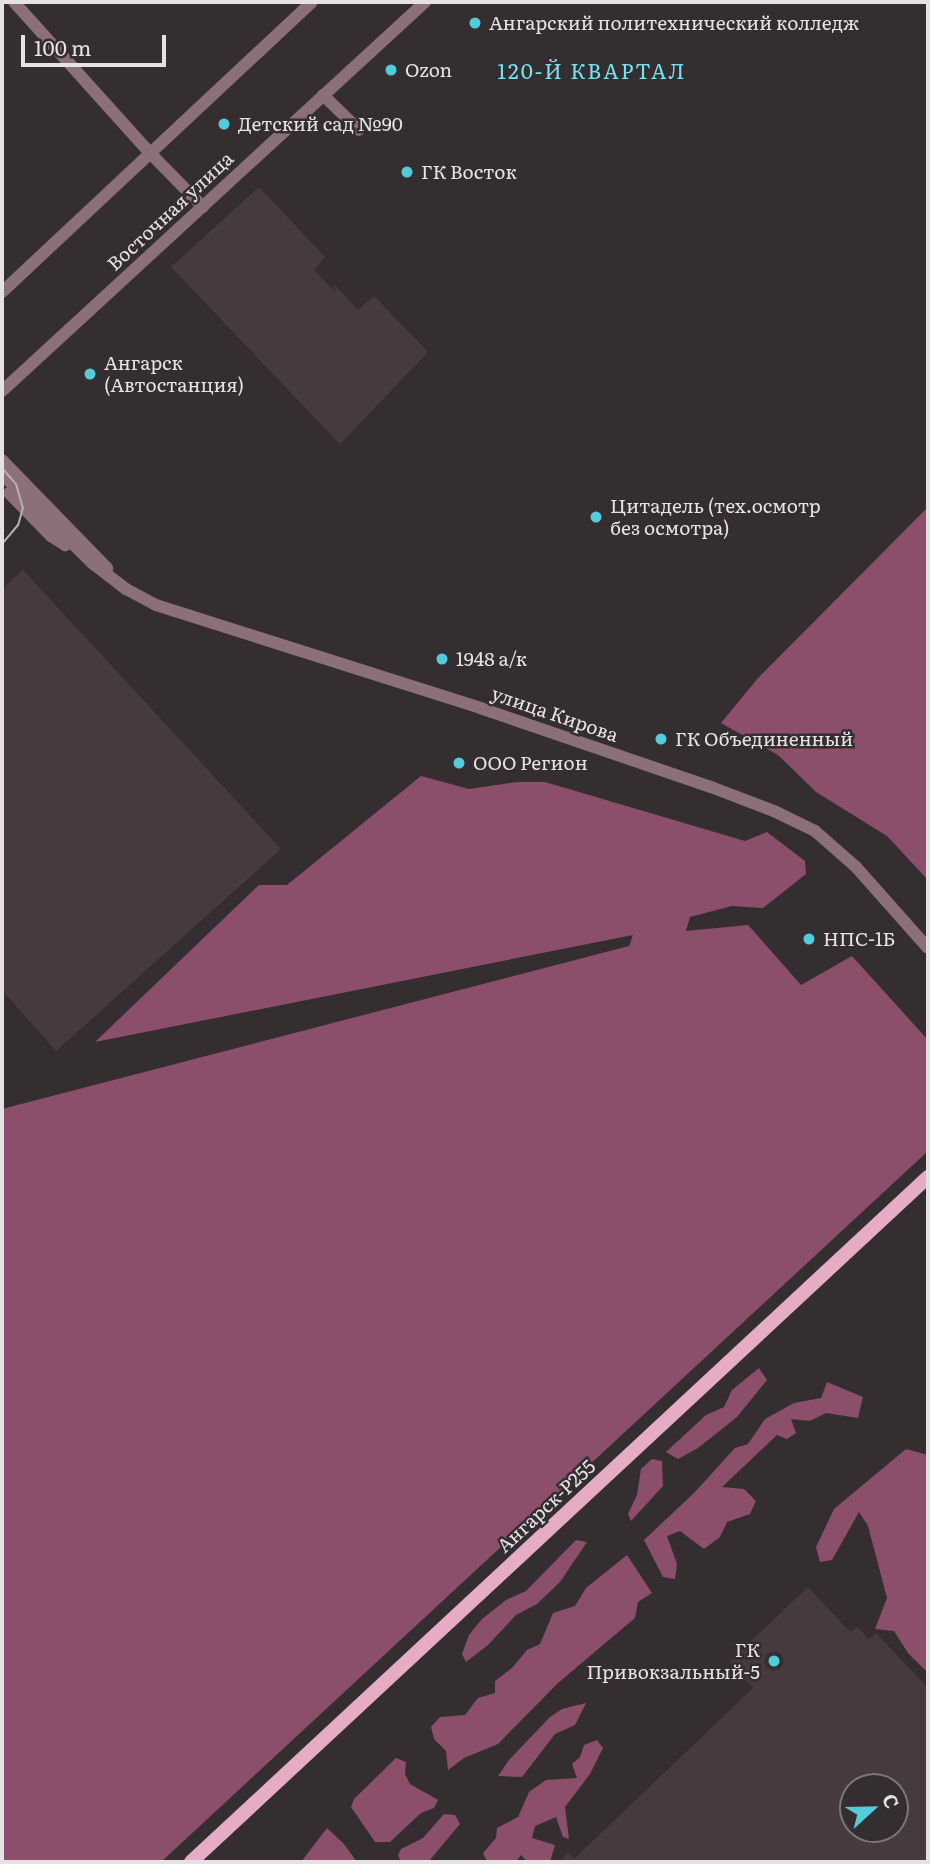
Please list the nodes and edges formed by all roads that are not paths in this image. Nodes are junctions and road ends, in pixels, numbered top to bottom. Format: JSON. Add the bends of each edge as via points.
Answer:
{"nodes":[{"id":1,"x":14,"y":2,"type":"edge"},
{"id":2,"x":312,"y":2,"type":"edge"},
{"id":3,"x":425,"y":2,"type":"edge"},
{"id":4,"x":323,"y":94,"type":"junction"},
{"id":5,"x":359,"y":130,"type":"dead end"},
{"id":6,"x":149,"y":152,"type":"junction"},
{"id":7,"x":203,"y":207,"type":"junction"},
{"id":8,"x":2,"y":292,"type":"edge"},
{"id":9,"x":2,"y":391,"type":"edge"},
{"id":10,"x":2,"y":460,"type":"edge"},
{"id":11,"x":7,"y":484,"type":"edge"},
{"id":12,"x":126,"y":589,"type":"junction"},
{"id":13,"x":928,"y":947,"type":"edge"},
{"id":14,"x":928,"y":1177,"type":"edge"},
{"id":15,"x":191,"y":1862,"type":"edge"}],
"edges":[{"from":1,"to":6,"type":"street"},
{"from":2,"to":6,"type":"street"},
{"from":3,"to":4,"type":"street","name":"Восточная улица"},
{"from":4,"to":5,"type":"street"},
{"from":4,"to":7,"type":"street","name":"Восточная улица"},
{"from":6,"to":7,"type":"street"},
{"from":6,"to":8,"type":"street"},
{"from":7,"to":9,"type":"street","name":"Восточная улица"},
{"from":10,"to":11,"type":"street","name":"улица Кирова"},
{"from":11,"to":12,"type":"street","name":"улица Кирова","via":[[92,550]]},
{"from":11,"to":12,"type":"street","name":"улица Кирова","via":[[51,536]]},
{"from":12,"to":13,"type":"street","name":"улица Кирова","via":[[156,605],[480,708],[774,811],[815,831],[856,867]]},
{"from":14,"to":15,"type":"main road","name":"Ангарск-Р255"}]}
